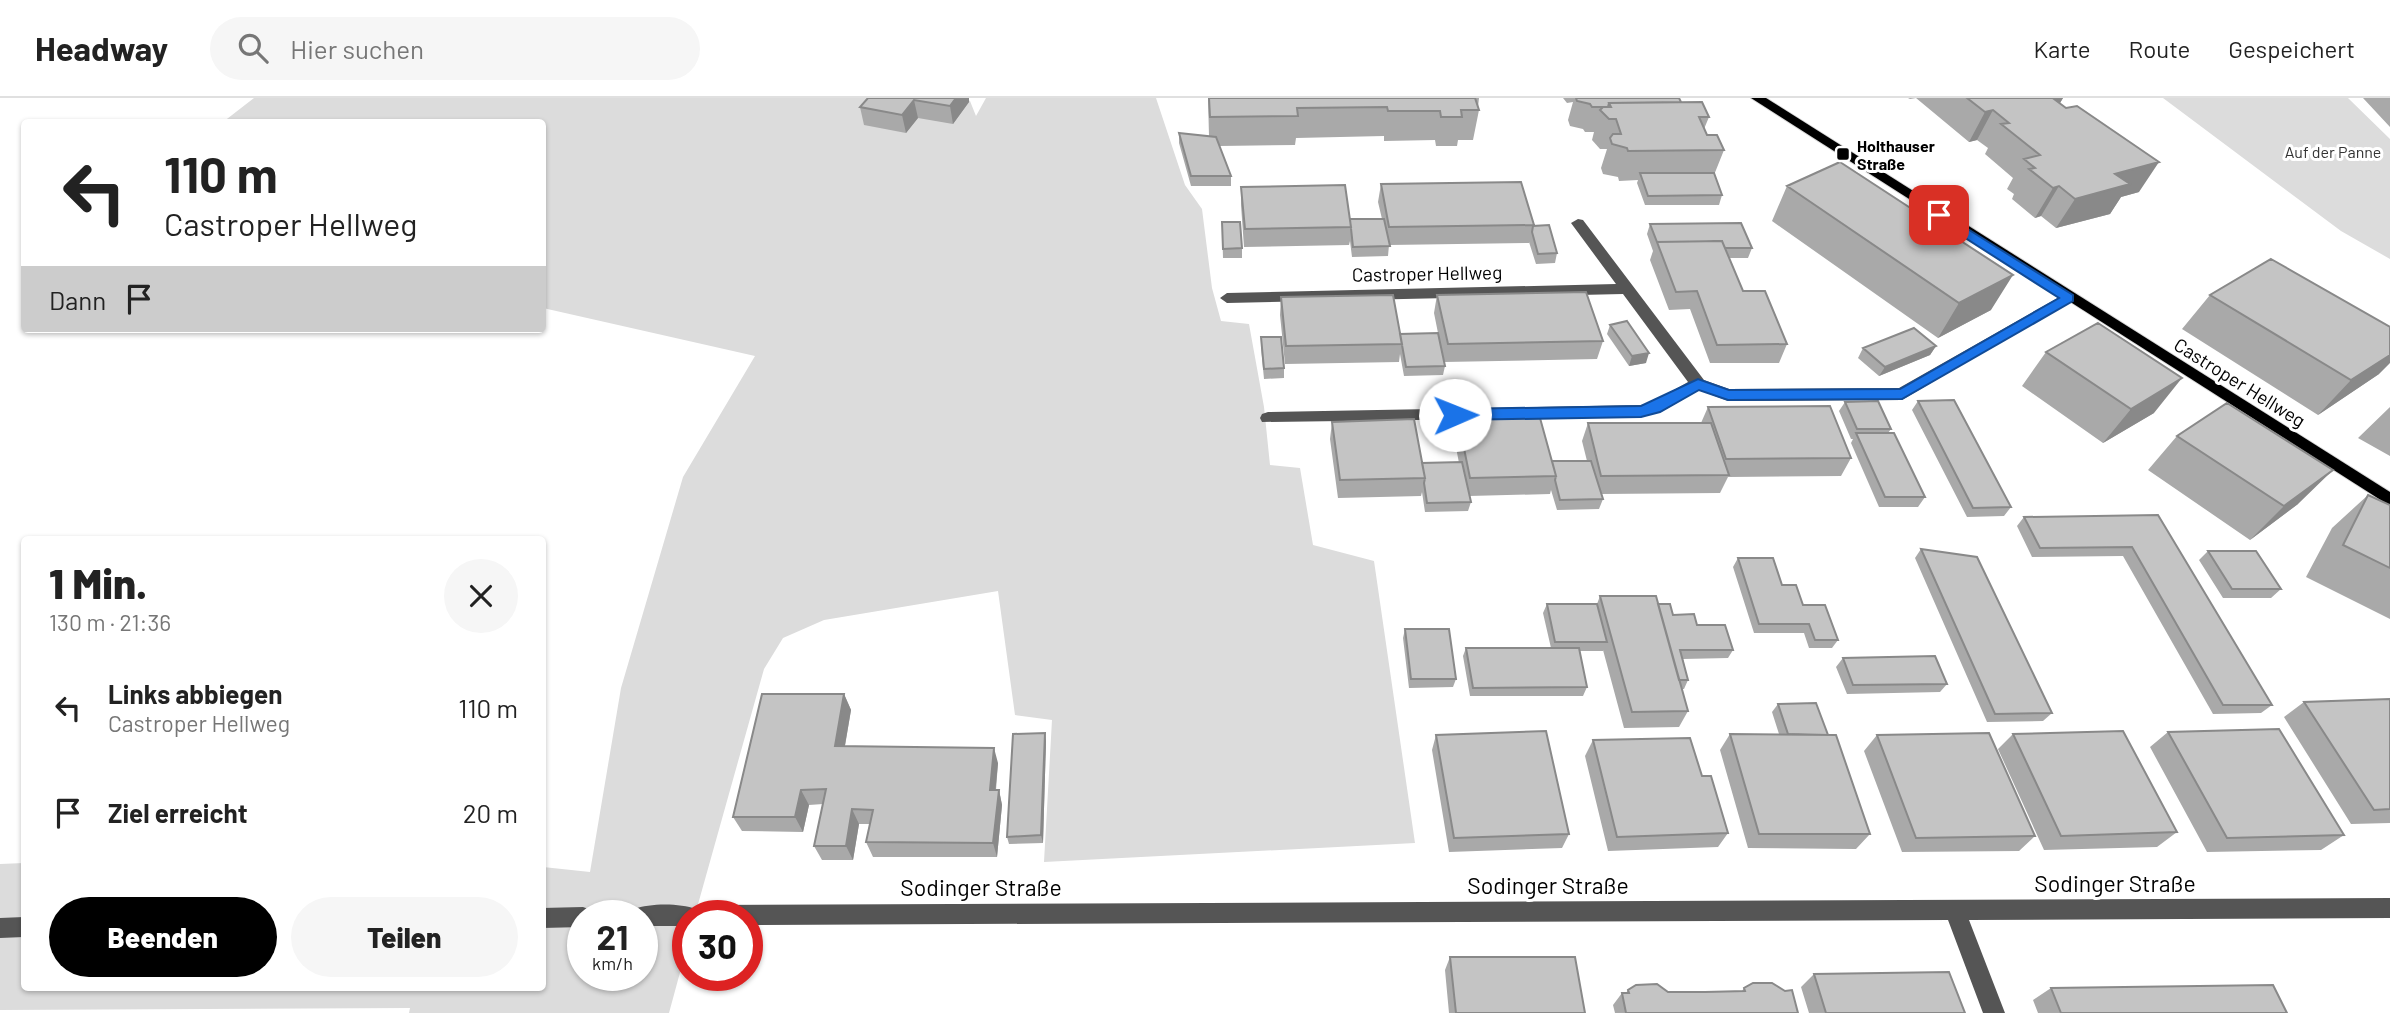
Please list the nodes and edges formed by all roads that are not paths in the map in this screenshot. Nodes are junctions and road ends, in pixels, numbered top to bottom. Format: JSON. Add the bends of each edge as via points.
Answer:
{"nodes":[{"id":1,"x":1756,"y":98,"type":"edge"},
{"id":2,"x":1577,"y":223,"type":"dead end"},
{"id":3,"x":1628,"y":289,"type":"junction"},
{"id":4,"x":1227,"y":298,"type":"dead end"},
{"id":5,"x":2068,"y":298,"type":"junction"},
{"id":6,"x":1698,"y":384,"type":"junction"},
{"id":7,"x":1268,"y":418,"type":"dead end"},
{"id":8,"x":2390,"y":500,"type":"edge"},
{"id":9,"x":2390,"y":908,"type":"edge"},
{"id":10,"x":1955,"y":910,"type":"junction"},
{"id":11,"x":763,"y":915,"type":"edge"},
{"id":12,"x":567,"y":917,"type":"edge"},
{"id":13,"x":546,"y":918,"type":"edge"},
{"id":14,"x":0,"y":928,"type":"edge"},
{"id":15,"x":21,"y":928,"type":"edge"},
{"id":16,"x":1994,"y":1013,"type":"edge"}],
"edges":[{"from":1,"to":5,"type":"main road","name":"Castroper Hellweg"},
{"from":2,"to":3,"type":"street"},
{"from":3,"to":4,"type":"street","name":"Castroper Hellweg"},
{"from":3,"to":6,"type":"street"},
{"from":5,"to":6,"type":"street","via":[[1902,394],[1728,395]]},
{"from":5,"to":8,"type":"main road","name":"Castroper Hellweg"},
{"from":6,"to":7,"type":"street","via":[[1641,411]]},
{"from":9,"to":10,"type":"street","name":"Sodinger Straße"},
{"from":10,"to":11,"type":"street","name":"Sodinger Straße"},
{"from":10,"to":16,"type":"street"},
{"from":12,"to":13,"type":"street"},
{"from":14,"to":15,"type":"street"}]}
